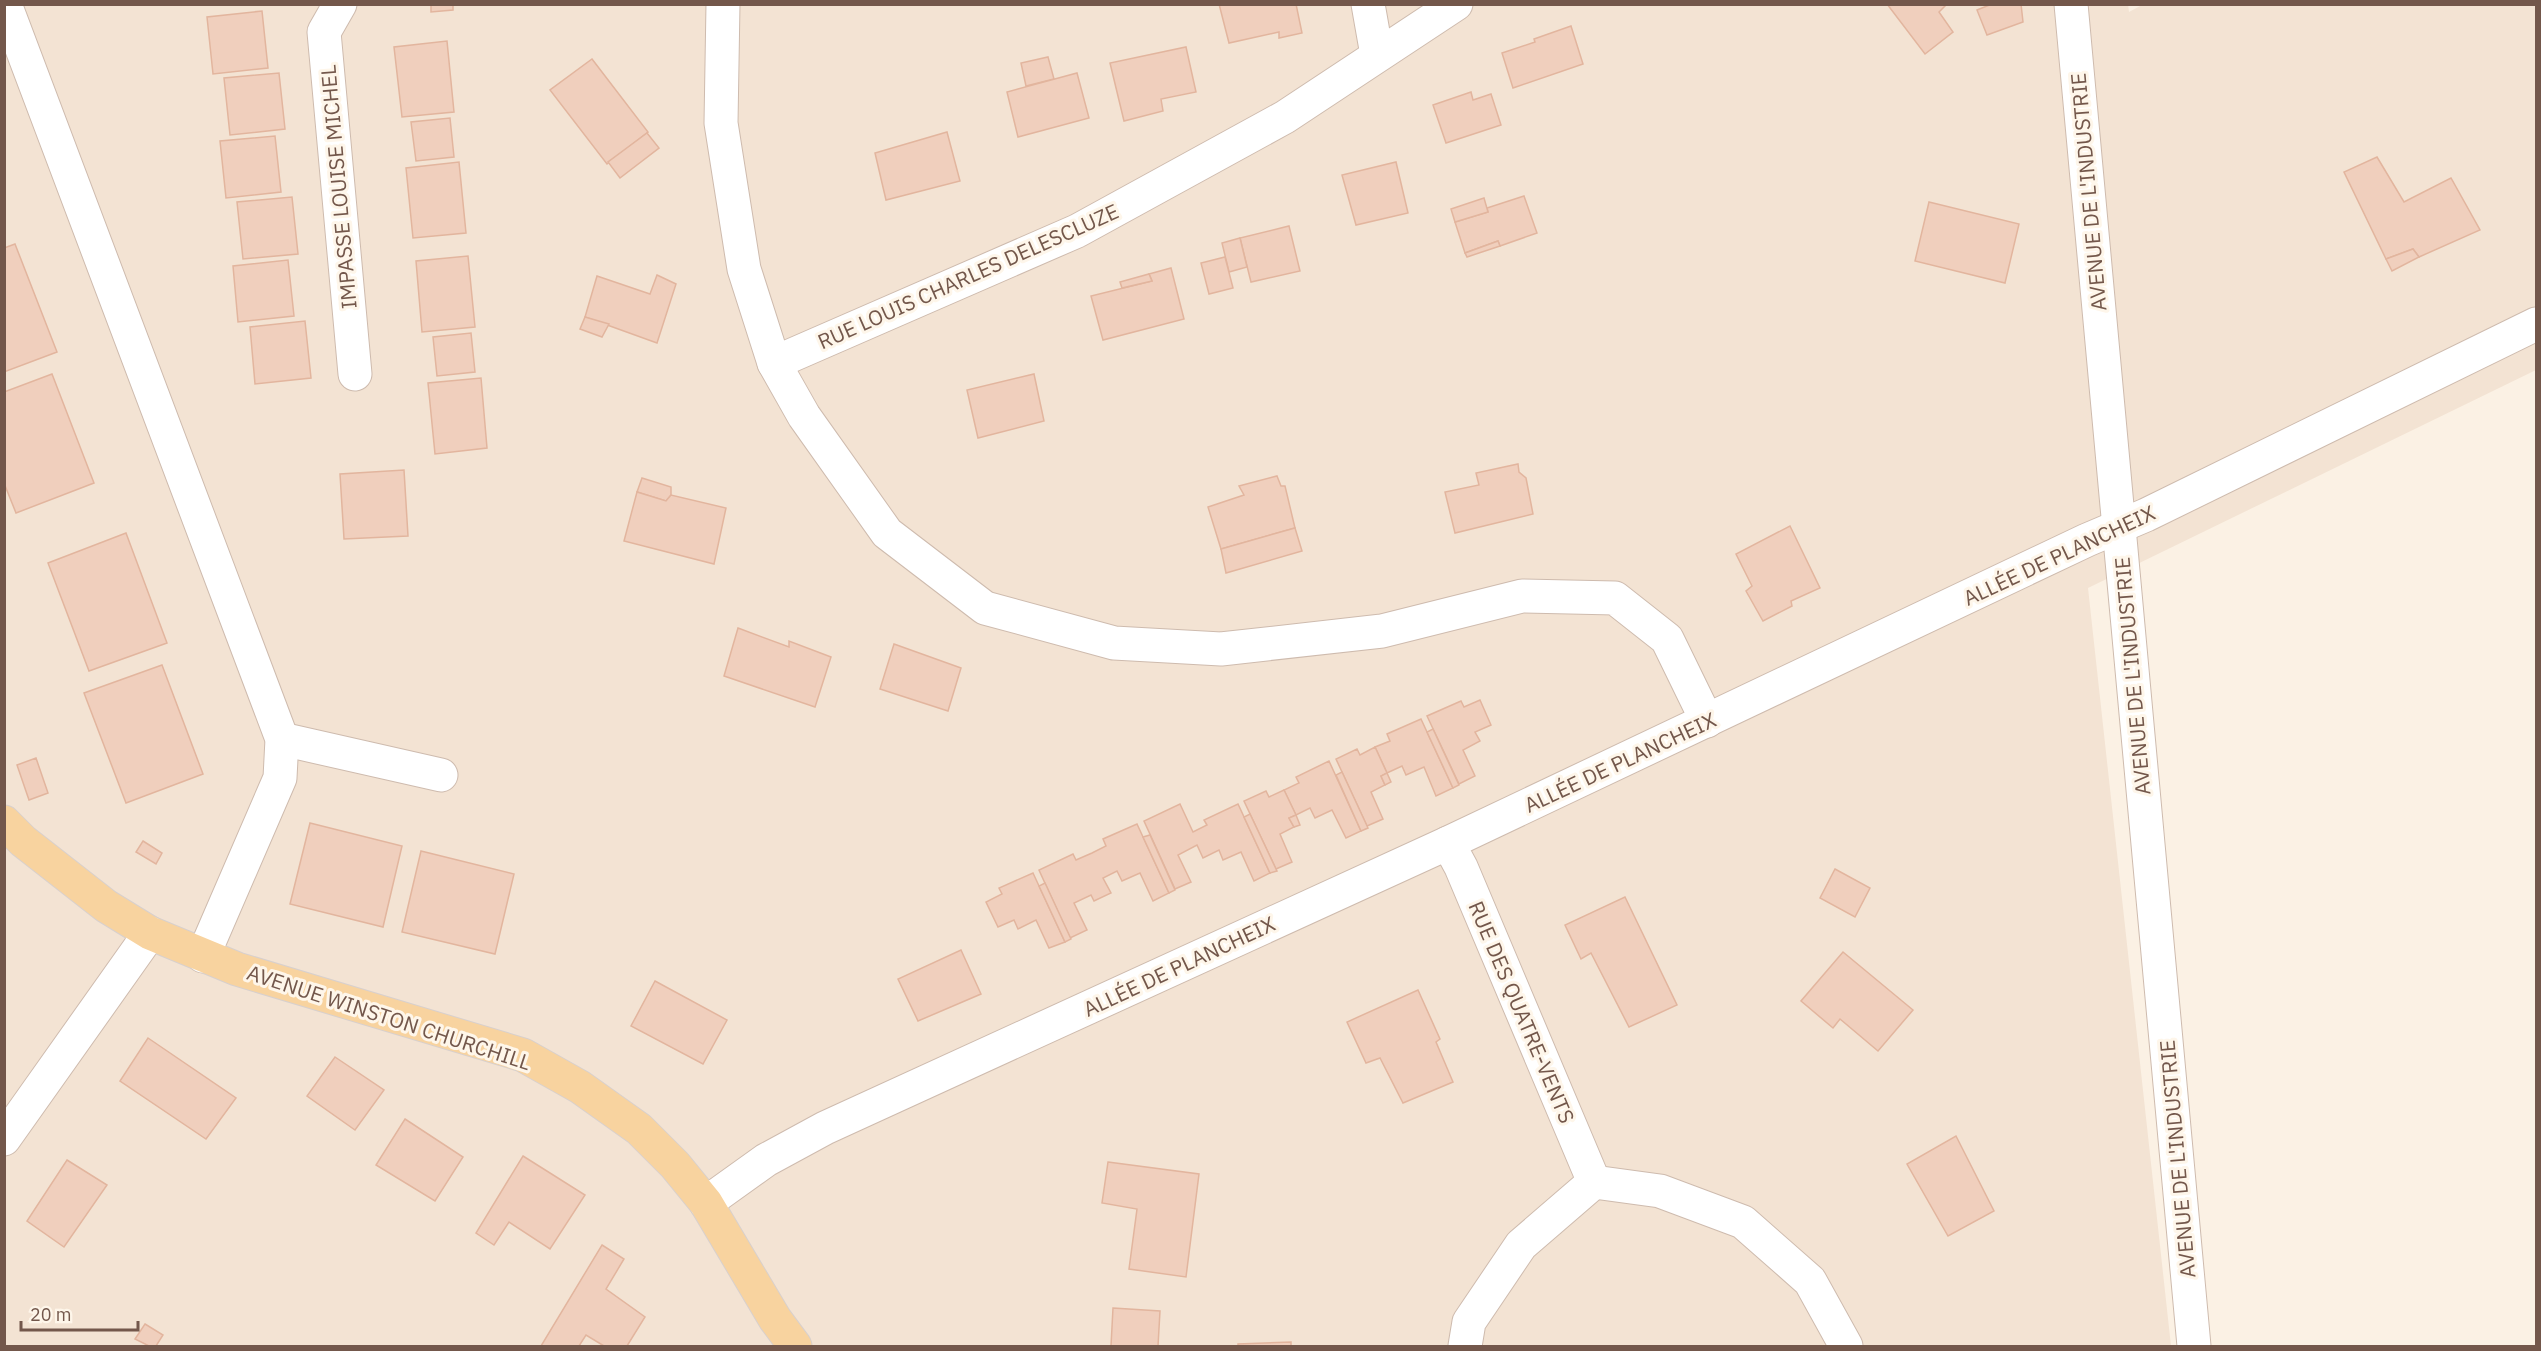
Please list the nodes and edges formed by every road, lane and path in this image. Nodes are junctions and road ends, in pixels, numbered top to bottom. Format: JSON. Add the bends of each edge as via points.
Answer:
{"nodes":[{"id":1,"x":5,"y":4,"type":"edge"},
{"id":2,"x":340,"y":4,"type":"edge"},
{"id":3,"x":723,"y":4,"type":"edge"},
{"id":4,"x":1368,"y":4,"type":"edge"},
{"id":5,"x":1456,"y":4,"type":"edge"},
{"id":6,"x":2071,"y":4,"type":"edge"},
{"id":7,"x":1377,"y":55,"type":"junction"},
{"id":8,"x":2536,"y":324,"type":"edge"},
{"id":9,"x":774,"y":363,"type":"junction"},
{"id":10,"x":356,"y":374,"type":"dead end"},
{"id":11,"x":2118,"y":526,"type":"junction"},
{"id":12,"x":1707,"y":721,"type":"junction"},
{"id":13,"x":282,"y":738,"type":"junction"},
{"id":14,"x":441,"y":775,"type":"dead end"},
{"id":15,"x":4,"y":822,"type":"edge"},
{"id":16,"x":1448,"y":843,"type":"junction"},
{"id":17,"x":150,"y":933,"type":"junction"},
{"id":18,"x":203,"y":956,"type":"junction"},
{"id":19,"x":4,"y":1139,"type":"edge"},
{"id":20,"x":1594,"y":1182,"type":"junction"},
{"id":21,"x":706,"y":1203,"type":"junction"},
{"id":22,"x":795,"y":1347,"type":"edge"},
{"id":23,"x":1464,"y":1347,"type":"edge"},
{"id":24,"x":1845,"y":1347,"type":"edge"},
{"id":25,"x":2194,"y":1347,"type":"edge"}],
"edges":[{"from":1,"to":13,"type":"street"},
{"from":2,"to":10,"type":"street","name":"IMPASSE LOUISE MICHEL","via":[[324,32]]},
{"from":3,"to":9,"type":"street","via":[[721,123],[744,269]]},
{"from":4,"to":7,"type":"street"},
{"from":5,"to":7,"type":"street","name":"RUE LOUIS CHARLES DELESCLUZE"},
{"from":6,"to":11,"type":"street","name":"AVENUE DE L'INDUSTRIE"},
{"from":7,"to":9,"type":"street","name":"RUE LOUIS CHARLES DELESCLUZE","via":[[1285,117],[1077,231]]},
{"from":8,"to":11,"type":"street","name":"ALLÉE DE PLANCHEIX"},
{"from":9,"to":12,"type":"street","via":[[804,416],[887,533],[985,608],[1114,643],[1221,650],[1382,630],[1521,596],[1615,598],[1667,639]]},
{"from":11,"to":12,"type":"street","name":"ALLÉE DE PLANCHEIX"},
{"from":11,"to":25,"type":"street","name":"AVENUE DE L'INDUSTRIE"},
{"from":12,"to":16,"type":"street","name":"ALLÉE DE PLANCHEIX"},
{"from":13,"to":14,"type":"street"},
{"from":13,"to":18,"type":"street","via":[[280,778]]},
{"from":15,"to":17,"type":"main road","name":"AVENUE WINSTON CHURCHILL","via":[[106,906]]},
{"from":16,"to":20,"type":"street","name":"RUE DES QUATRE-VENTS"},
{"from":16,"to":21,"type":"street","name":"ALLÉE DE PLANCHEIX","via":[[825,1128],[766,1160]]},
{"from":17,"to":18,"type":"main road","name":"AVENUE WINSTON CHURCHILL"},
{"from":17,"to":19,"type":"street"},
{"from":18,"to":21,"type":"main road","name":"AVENUE WINSTON CHURCHILL","via":[[523,1055],[580,1087],[639,1129]]},
{"from":20,"to":23,"type":"street","via":[[1521,1245],[1469,1322]]},
{"from":20,"to":24,"type":"street","via":[[1660,1191],[1743,1222],[1810,1281]]},
{"from":21,"to":22,"type":"main road","name":"AVENUE WINSTON CHURCHILL"}]}
